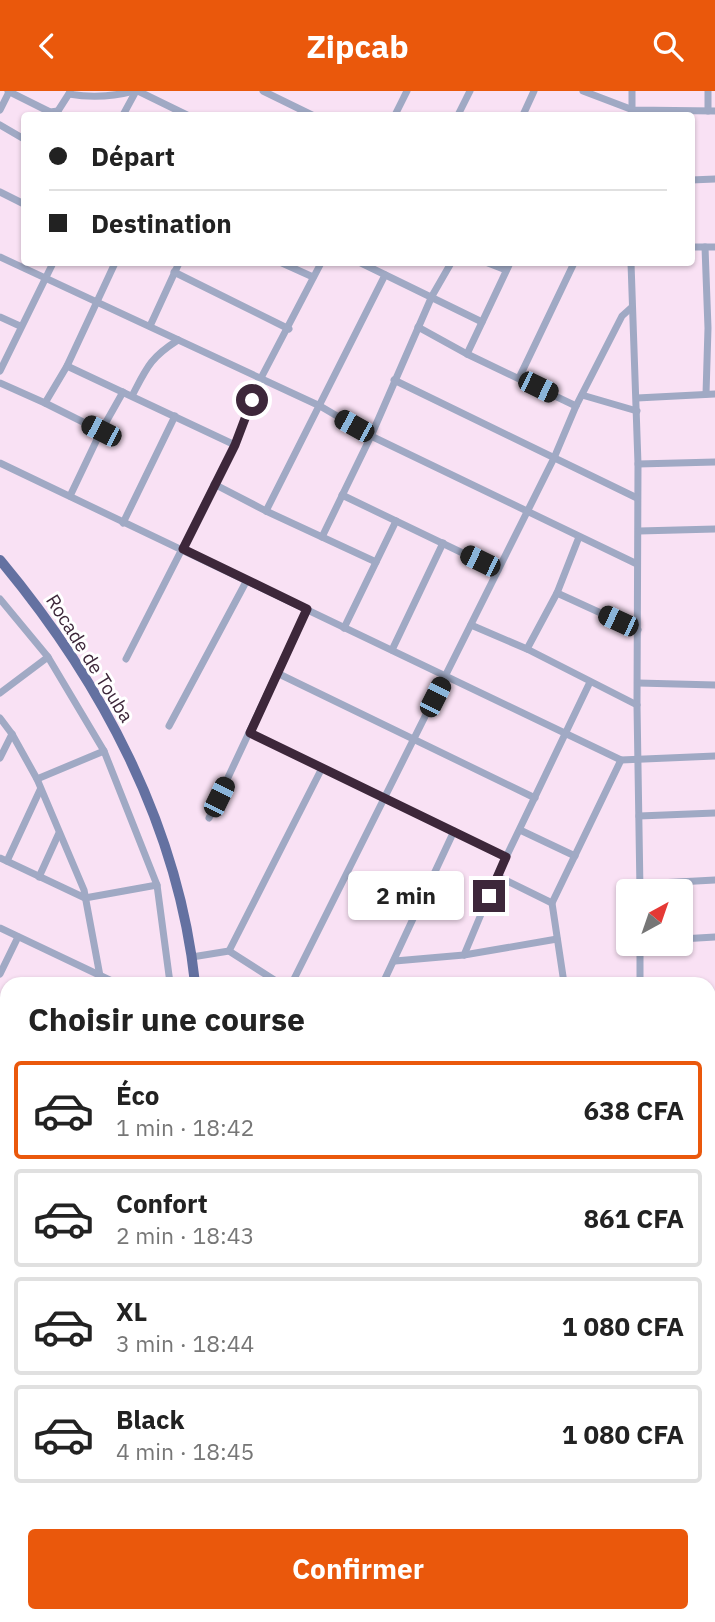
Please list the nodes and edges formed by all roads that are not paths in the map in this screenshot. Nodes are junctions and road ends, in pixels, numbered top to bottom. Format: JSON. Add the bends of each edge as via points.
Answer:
{"nodes":[{"id":1,"x":8,"y":91,"type":"edge"},
{"id":2,"x":136,"y":91,"type":"edge"},
{"id":3,"x":264,"y":91,"type":"edge"},
{"id":4,"x":397,"y":91,"type":"edge"},
{"id":5,"x":470,"y":91,"type":"edge"},
{"id":6,"x":534,"y":91,"type":"edge"},
{"id":7,"x":583,"y":91,"type":"edge"},
{"id":8,"x":632,"y":91,"type":"edge"},
{"id":9,"x":708,"y":91,"type":"edge"},
{"id":10,"x":70,"y":92,"type":"edge"},
{"id":11,"x":406,"y":93,"type":"edge"},
{"id":12,"x":0,"y":110,"type":"edge"},
{"id":13,"x":712,"y":111,"type":"edge"},
{"id":14,"x":50,"y":112,"type":"edge"},
{"id":15,"x":58,"y":112,"type":"edge"},
{"id":16,"x":125,"y":112,"type":"edge"},
{"id":17,"x":181,"y":112,"type":"edge"},
{"id":18,"x":306,"y":112,"type":"edge"},
{"id":19,"x":396,"y":112,"type":"edge"},
{"id":20,"x":460,"y":112,"type":"edge"},
{"id":21,"x":524,"y":112,"type":"edge"},
{"id":22,"x":631,"y":112,"type":"edge"},
{"id":23,"x":633,"y":112,"type":"edge"},
{"id":24,"x":672,"y":112,"type":"edge"},
{"id":25,"x":0,"y":125,"type":"edge"},
{"id":26,"x":21,"y":136,"type":"edge"},
{"id":27,"x":695,"y":180,"type":"edge"},
{"id":28,"x":715,"y":180,"type":"edge"},
{"id":29,"x":0,"y":192,"type":"edge"},
{"id":30,"x":21,"y":202,"type":"edge"},
{"id":31,"x":695,"y":247,"type":"edge"},
{"id":32,"x":705,"y":247,"type":"junction"},
{"id":33,"x":715,"y":247,"type":"edge"},
{"id":34,"x":0,"y":257,"type":"edge"},
{"id":35,"x":52,"y":266,"type":"edge"},
{"id":36,"x":114,"y":266,"type":"edge"},
{"id":37,"x":177,"y":266,"type":"edge"},
{"id":38,"x":289,"y":266,"type":"edge"},
{"id":39,"x":319,"y":266,"type":"edge"},
{"id":40,"x":367,"y":266,"type":"edge"},
{"id":41,"x":449,"y":266,"type":"edge"},
{"id":42,"x":508,"y":266,"type":"edge"},
{"id":43,"x":573,"y":266,"type":"edge"},
{"id":44,"x":631,"y":266,"type":"edge"},
{"id":45,"x":174,"y":272,"type":"junction"},
{"id":46,"x":386,"y":275,"type":"junction"},
{"id":47,"x":313,"y":277,"type":"junction"},
{"id":48,"x":46,"y":279,"type":"junction"},
{"id":49,"x":432,"y":296,"type":"junction"},
{"id":50,"x":97,"y":302,"type":"junction"},
{"id":51,"x":632,"y":307,"type":"junction"},
{"id":52,"x":0,"y":317,"type":"edge"},
{"id":53,"x":482,"y":322,"type":"junction"},
{"id":54,"x":150,"y":325,"type":"junction"},
{"id":55,"x":20,"y":326,"type":"junction"},
{"id":56,"x":418,"y":327,"type":"junction"},
{"id":57,"x":289,"y":328,"type":"junction"},
{"id":58,"x":178,"y":340,"type":"junction"},
{"id":59,"x":467,"y":354,"type":"junction"},
{"id":60,"x":67,"y":366,"type":"junction"},
{"id":61,"x":0,"y":371,"type":"edge"},
{"id":62,"x":261,"y":378,"type":"junction"},
{"id":63,"x":519,"y":378,"type":"junction"},
{"id":64,"x":394,"y":380,"type":"junction"},
{"id":65,"x":0,"y":383,"type":"edge"},
{"id":66,"x":123,"y":392,"type":"junction"},
{"id":67,"x":706,"y":394,"type":"junction"},
{"id":68,"x":715,"y":394,"type":"edge"},
{"id":69,"x":582,"y":395,"type":"junction"},
{"id":70,"x":132,"y":396,"type":"junction"},
{"id":71,"x":637,"y":398,"type":"junction"},
{"id":72,"x":45,"y":403,"type":"junction"},
{"id":73,"x":320,"y":406,"type":"junction"},
{"id":74,"x":576,"y":406,"type":"junction"},
{"id":75,"x":637,"y":411,"type":"junction"},
{"id":76,"x":175,"y":416,"type":"junction"},
{"id":77,"x":101,"y":431,"type":"junction"},
{"id":78,"x":371,"y":436,"type":"junction"},
{"id":79,"x":235,"y":445,"type":"junction"},
{"id":80,"x":554,"y":458,"type":"junction"},
{"id":81,"x":715,"y":462,"type":"edge"},
{"id":82,"x":0,"y":463,"type":"edge"},
{"id":83,"x":638,"y":464,"type":"junction"},
{"id":84,"x":214,"y":484,"type":"junction"},
{"id":85,"x":342,"y":495,"type":"junction"},
{"id":86,"x":70,"y":496,"type":"junction"},
{"id":87,"x":637,"y":498,"type":"junction"},
{"id":88,"x":527,"y":511,"type":"junction"},
{"id":89,"x":266,"y":512,"type":"junction"},
{"id":90,"x":396,"y":521,"type":"junction"},
{"id":91,"x":123,"y":523,"type":"junction"},
{"id":92,"x":715,"y":529,"type":"edge"},
{"id":93,"x":639,"y":531,"type":"junction"},
{"id":94,"x":322,"y":537,"type":"junction"},
{"id":95,"x":579,"y":537,"type":"junction"},
{"id":96,"x":443,"y":543,"type":"junction"},
{"id":97,"x":183,"y":549,"type":"junction"},
{"id":98,"x":0,"y":560,"type":"edge"},
{"id":99,"x":376,"y":562,"type":"junction"},
{"id":100,"x":637,"y":564,"type":"junction"},
{"id":101,"x":498,"y":570,"type":"junction"},
{"id":102,"x":247,"y":580,"type":"junction"},
{"id":103,"x":557,"y":593,"type":"junction"},
{"id":104,"x":0,"y":599,"type":"edge"},
{"id":105,"x":307,"y":609,"type":"junction"},
{"id":106,"x":471,"y":625,"type":"junction"},
{"id":107,"x":344,"y":628,"type":"junction"},
{"id":108,"x":638,"y":630,"type":"junction"},
{"id":109,"x":527,"y":649,"type":"junction"},
{"id":110,"x":392,"y":650,"type":"junction"},
{"id":111,"x":48,"y":657,"type":"junction"},
{"id":112,"x":126,"y":659,"type":"dead end"},
{"id":113,"x":277,"y":673,"type":"junction"},
{"id":114,"x":445,"y":676,"type":"junction"},
{"id":115,"x":590,"y":682,"type":"junction"},
{"id":116,"x":638,"y":683,"type":"junction"},
{"id":117,"x":715,"y":685,"type":"edge"},
{"id":118,"x":0,"y":693,"type":"edge"},
{"id":119,"x":637,"y":705,"type":"junction"},
{"id":120,"x":0,"y":718,"type":"edge"},
{"id":121,"x":169,"y":726,"type":"dead end"},
{"id":122,"x":250,"y":733,"type":"junction"},
{"id":123,"x":565,"y":733,"type":"junction"},
{"id":124,"x":12,"y":734,"type":"junction"},
{"id":125,"x":414,"y":739,"type":"junction"},
{"id":126,"x":104,"y":751,"type":"junction"},
{"id":127,"x":715,"y":756,"type":"edge"},
{"id":128,"x":0,"y":758,"type":"edge"},
{"id":129,"x":639,"y":758,"type":"junction"},
{"id":130,"x":621,"y":760,"type":"junction"},
{"id":131,"x":322,"y":768,"type":"junction"},
{"id":132,"x":37,"y":779,"type":"junction"},
{"id":133,"x":40,"y":790,"type":"junction"},
{"id":134,"x":384,"y":798,"type":"junction"},
{"id":135,"x":535,"y":798,"type":"junction"},
{"id":136,"x":715,"y":813,"type":"edge"},
{"id":137,"x":639,"y":816,"type":"junction"},
{"id":138,"x":209,"y":818,"type":"dead end"},
{"id":139,"x":520,"y":829,"type":"junction"},
{"id":140,"x":454,"y":831,"type":"junction"},
{"id":141,"x":59,"y":833,"type":"junction"},
{"id":142,"x":575,"y":856,"type":"junction"},
{"id":143,"x":506,"y":857,"type":"junction"},
{"id":144,"x":3,"y":860,"type":"edge"},
{"id":145,"x":497,"y":876,"type":"junction"},
{"id":146,"x":39,"y":877,"type":"junction"},
{"id":147,"x":640,"y":879,"type":"edge"},
{"id":148,"x":715,"y":880,"type":"edge"},
{"id":149,"x":693,"y":882,"type":"edge"},
{"id":150,"x":157,"y":885,"type":"junction"},
{"id":151,"x":85,"y":898,"type":"junction"},
{"id":152,"x":552,"y":903,"type":"junction"},
{"id":153,"x":0,"y":928,"type":"edge"},
{"id":154,"x":18,"y":937,"type":"junction"},
{"id":155,"x":715,"y":937,"type":"edge"},
{"id":156,"x":693,"y":938,"type":"edge"},
{"id":157,"x":557,"y":939,"type":"junction"},
{"id":158,"x":229,"y":951,"type":"junction"},
{"id":159,"x":464,"y":955,"type":"junction"},
{"id":160,"x":640,"y":956,"type":"edge"},
{"id":161,"x":192,"y":957,"type":"junction"},
{"id":162,"x":395,"y":961,"type":"junction"},
{"id":163,"x":0,"y":974,"type":"edge"},
{"id":164,"x":100,"y":975,"type":"junction"},
{"id":165,"x":104,"y":977,"type":"edge"},
{"id":166,"x":169,"y":977,"type":"edge"},
{"id":167,"x":194,"y":977,"type":"edge"},
{"id":168,"x":270,"y":977,"type":"edge"},
{"id":169,"x":295,"y":977,"type":"edge"},
{"id":170,"x":386,"y":977,"type":"edge"},
{"id":171,"x":563,"y":977,"type":"edge"},
{"id":172,"x":640,"y":977,"type":"edge"}],
"edges":[{"from":1,"to":12,"type":"street"},
{"from":1,"to":14,"type":"street"},
{"from":2,"to":10,"type":"street","via":[[92,98]]},
{"from":2,"to":16,"type":"street"},
{"from":2,"to":17,"type":"street"},
{"from":3,"to":18,"type":"street"},
{"from":4,"to":11,"type":"street"},
{"from":5,"to":20,"type":"street"},
{"from":6,"to":21,"type":"street"},
{"from":7,"to":22,"type":"street"},
{"from":8,"to":23,"type":"street"},
{"from":9,"to":13,"type":"street"},
{"from":10,"to":15,"type":"street"},
{"from":11,"to":19,"type":"street"},
{"from":13,"to":24,"type":"street"},
{"from":25,"to":26,"type":"street"},
{"from":27,"to":28,"type":"street"},
{"from":29,"to":30,"type":"street"},
{"from":31,"to":32,"type":"street"},
{"from":32,"to":33,"type":"street"},
{"from":32,"to":67,"type":"street"},
{"from":34,"to":48,"type":"street"},
{"from":35,"to":48,"type":"street"},
{"from":36,"to":50,"type":"street"},
{"from":37,"to":45,"type":"street"},
{"from":38,"to":47,"type":"street"},
{"from":39,"to":47,"type":"street"},
{"from":40,"to":46,"type":"street"},
{"from":41,"to":49,"type":"street"},
{"from":42,"to":53,"type":"street"},
{"from":43,"to":63,"type":"street"},
{"from":44,"to":51,"type":"street"},
{"from":45,"to":54,"type":"street"},
{"from":45,"to":57,"type":"street"},
{"from":46,"to":49,"type":"street"},
{"from":46,"to":73,"type":"street"},
{"from":47,"to":57,"type":"street"},
{"from":48,"to":50,"type":"street"},
{"from":48,"to":55,"type":"street"},
{"from":49,"to":53,"type":"street"},
{"from":49,"to":56,"type":"street"},
{"from":50,"to":54,"type":"street"},
{"from":50,"to":60,"type":"street"},
{"from":51,"to":69,"type":"street","via":[[622,316]]},
{"from":51,"to":71,"type":"street"},
{"from":52,"to":55,"type":"street"},
{"from":53,"to":59,"type":"street"},
{"from":54,"to":58,"type":"street"},
{"from":55,"to":61,"type":"street"},
{"from":56,"to":59,"type":"street"},
{"from":56,"to":64,"type":"street"},
{"from":57,"to":62,"type":"street"},
{"from":58,"to":62,"type":"street"},
{"from":58,"to":70,"type":"street","via":[[148,365]]},
{"from":59,"to":63,"type":"street"},
{"from":60,"to":66,"type":"street"},
{"from":60,"to":72,"type":"street"},
{"from":62,"to":73,"type":"street"},
{"from":62,"to":79,"type":"street"},
{"from":63,"to":74,"type":"street"},
{"from":64,"to":78,"type":"street"},
{"from":64,"to":80,"type":"street"},
{"from":65,"to":72,"type":"street"},
{"from":66,"to":70,"type":"street"},
{"from":66,"to":77,"type":"street"},
{"from":67,"to":68,"type":"street"},
{"from":67,"to":71,"type":"street"},
{"from":69,"to":74,"type":"street"},
{"from":69,"to":75,"type":"street"},
{"from":70,"to":76,"type":"street"},
{"from":71,"to":75,"type":"street"},
{"from":72,"to":77,"type":"street"},
{"from":73,"to":78,"type":"street"},
{"from":73,"to":89,"type":"street"},
{"from":74,"to":80,"type":"street"},
{"from":75,"to":83,"type":"street"},
{"from":76,"to":79,"type":"street"},
{"from":76,"to":91,"type":"street"},
{"from":77,"to":86,"type":"street"},
{"from":78,"to":85,"type":"street"},
{"from":78,"to":88,"type":"street"},
{"from":79,"to":84,"type":"street"},
{"from":80,"to":87,"type":"street"},
{"from":80,"to":88,"type":"street"},
{"from":81,"to":83,"type":"street"},
{"from":82,"to":86,"type":"street"},
{"from":83,"to":87,"type":"street"},
{"from":84,"to":89,"type":"street"},
{"from":84,"to":97,"type":"street"},
{"from":85,"to":90,"type":"street"},
{"from":85,"to":94,"type":"street"},
{"from":86,"to":91,"type":"street"},
{"from":87,"to":93,"type":"street"},
{"from":88,"to":95,"type":"street"},
{"from":88,"to":101,"type":"street"},
{"from":89,"to":94,"type":"street"},
{"from":90,"to":96,"type":"street"},
{"from":90,"to":99,"type":"street"},
{"from":91,"to":97,"type":"street"},
{"from":92,"to":93,"type":"street"},
{"from":93,"to":100,"type":"street"},
{"from":94,"to":99,"type":"street"},
{"from":95,"to":100,"type":"street"},
{"from":95,"to":103,"type":"street"},
{"from":96,"to":101,"type":"street"},
{"from":96,"to":110,"type":"street"},
{"from":97,"to":102,"type":"street"},
{"from":97,"to":112,"type":"street"},
{"from":98,"to":161,"type":"main road","name":"Rocade de Touba","via":[[62,639],[106,710],[146,792],[164,843]]},
{"from":99,"to":107,"type":"street"},
{"from":100,"to":108,"type":"street"},
{"from":101,"to":106,"type":"street"},
{"from":102,"to":105,"type":"street"},
{"from":102,"to":121,"type":"street"},
{"from":103,"to":108,"type":"street"},
{"from":103,"to":109,"type":"street"},
{"from":104,"to":111,"type":"street"},
{"from":105,"to":107,"type":"street"},
{"from":105,"to":113,"type":"street"},
{"from":106,"to":109,"type":"street"},
{"from":106,"to":114,"type":"street"},
{"from":107,"to":110,"type":"street"},
{"from":108,"to":116,"type":"street"},
{"from":109,"to":115,"type":"street"},
{"from":110,"to":114,"type":"street"},
{"from":111,"to":118,"type":"street"},
{"from":111,"to":126,"type":"street"},
{"from":113,"to":122,"type":"street"},
{"from":113,"to":125,"type":"street"},
{"from":114,"to":123,"type":"street"},
{"from":114,"to":125,"type":"street"},
{"from":115,"to":119,"type":"street"},
{"from":115,"to":123,"type":"street"},
{"from":116,"to":117,"type":"street"},
{"from":116,"to":119,"type":"street"},
{"from":119,"to":129,"type":"street"},
{"from":120,"to":124,"type":"street"},
{"from":122,"to":131,"type":"street"},
{"from":122,"to":138,"type":"street"},
{"from":123,"to":130,"type":"street"},
{"from":123,"to":135,"type":"street"},
{"from":124,"to":128,"type":"street"},
{"from":124,"to":132,"type":"street"},
{"from":125,"to":134,"type":"street"},
{"from":125,"to":135,"type":"street"},
{"from":126,"to":132,"type":"street"},
{"from":126,"to":150,"type":"street"},
{"from":127,"to":129,"type":"street"},
{"from":129,"to":130,"type":"street"},
{"from":129,"to":137,"type":"street"},
{"from":130,"to":142,"type":"street"},
{"from":131,"to":134,"type":"street"},
{"from":131,"to":158,"type":"street"},
{"from":132,"to":133,"type":"street"},
{"from":133,"to":141,"type":"street"},
{"from":133,"to":144,"type":"street"},
{"from":134,"to":140,"type":"street"},
{"from":134,"to":169,"type":"street"},
{"from":135,"to":139,"type":"street"},
{"from":136,"to":137,"type":"street"},
{"from":137,"to":147,"type":"street"},
{"from":139,"to":142,"type":"street"},
{"from":139,"to":143,"type":"street"},
{"from":140,"to":143,"type":"street"},
{"from":140,"to":162,"type":"street"},
{"from":141,"to":146,"type":"street"},
{"from":141,"to":151,"type":"street"},
{"from":142,"to":152,"type":"street"},
{"from":143,"to":145,"type":"street"},
{"from":144,"to":146,"type":"street"},
{"from":145,"to":152,"type":"street"},
{"from":145,"to":159,"type":"street"},
{"from":146,"to":151,"type":"street"},
{"from":148,"to":149,"type":"street"},
{"from":150,"to":151,"type":"street"},
{"from":150,"to":166,"type":"street"},
{"from":151,"to":164,"type":"street"},
{"from":152,"to":157,"type":"street"},
{"from":153,"to":154,"type":"street"},
{"from":154,"to":163,"type":"street"},
{"from":154,"to":164,"type":"street"},
{"from":155,"to":156,"type":"street"},
{"from":157,"to":159,"type":"street"},
{"from":157,"to":171,"type":"street"},
{"from":158,"to":161,"type":"street"},
{"from":158,"to":168,"type":"street"},
{"from":159,"to":162,"type":"street"},
{"from":160,"to":172,"type":"street"},
{"from":161,"to":167,"type":"main road","name":"Rocade de Touba"},
{"from":162,"to":170,"type":"street"},
{"from":164,"to":165,"type":"street"}]}
